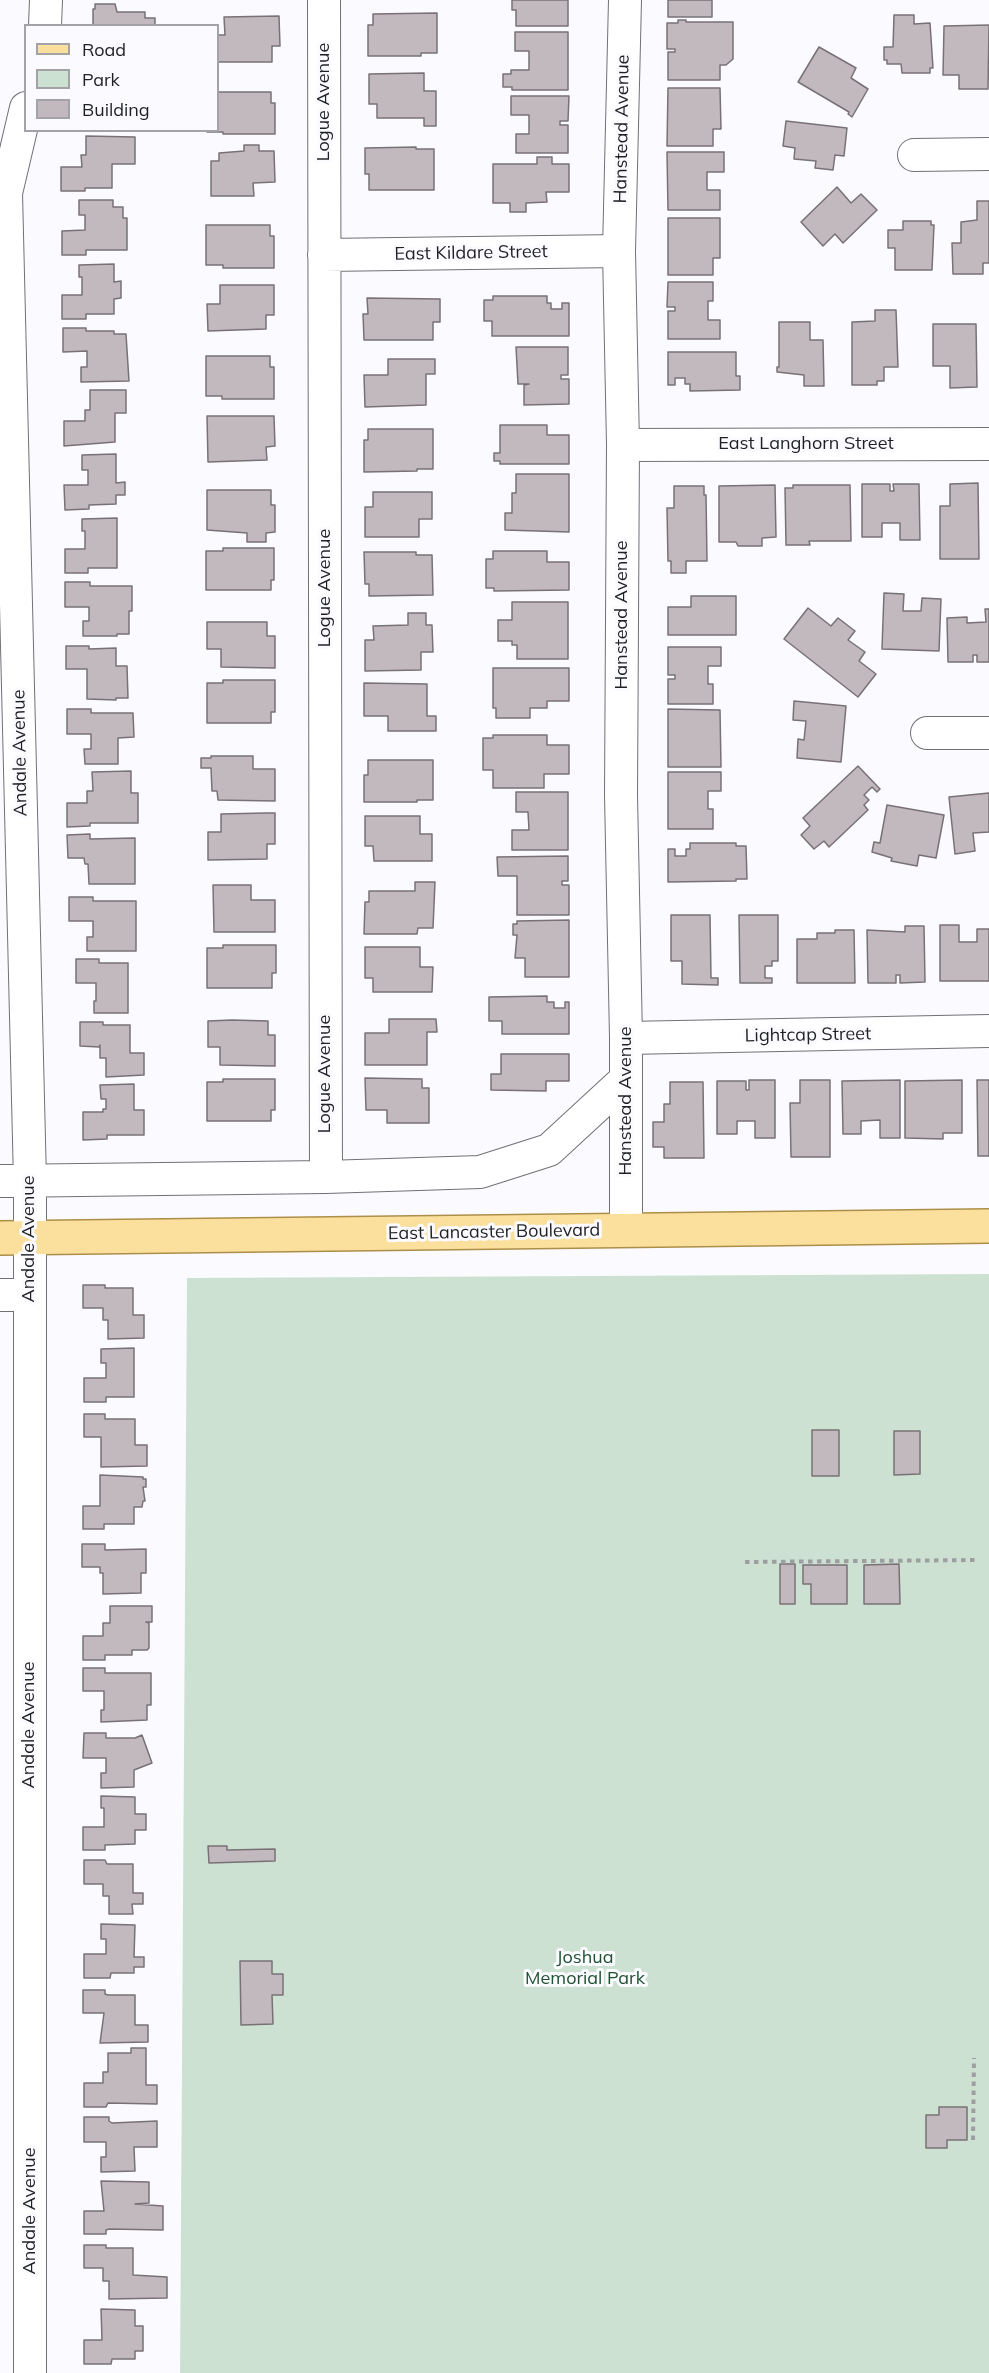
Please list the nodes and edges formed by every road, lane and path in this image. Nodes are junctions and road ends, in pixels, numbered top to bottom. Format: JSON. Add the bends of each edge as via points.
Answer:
{"nodes":[{"id":1,"x":46,"y":0,"type":"edge"},
{"id":2,"x":324,"y":0,"type":"edge"},
{"id":3,"x":625,"y":0,"type":"edge"},
{"id":4,"x":45,"y":24,"type":"edge"},
{"id":5,"x":24,"y":116,"type":"edge"},
{"id":6,"x":914,"y":154,"type":"dead end"},
{"id":7,"x":989,"y":154,"type":"edge"},
{"id":8,"x":619,"y":250,"type":"junction"},
{"id":9,"x":324,"y":255,"type":"junction"},
{"id":10,"x":989,"y":444,"type":"edge"},
{"id":11,"x":623,"y":445,"type":"junction"},
{"id":12,"x":927,"y":733,"type":"dead end"},
{"id":13,"x":989,"y":733,"type":"edge"},
{"id":14,"x":989,"y":1031,"type":"edge"},
{"id":15,"x":626,"y":1038,"type":"junction"},
{"id":16,"x":626,"y":1079,"type":"junction"},
{"id":17,"x":326,"y":1176,"type":"junction"},
{"id":18,"x":15,"y":1181,"type":"edge"},
{"id":19,"x":989,"y":1226,"type":"edge"},
{"id":20,"x":626,"y":1230,"type":"junction"},
{"id":21,"x":15,"y":1238,"type":"edge"},
{"id":22,"x":14,"y":1295,"type":"edge"},
{"id":23,"x":978,"y":1560,"type":"dead end"},
{"id":24,"x":745,"y":1562,"type":"dead end"},
{"id":25,"x":974,"y":2058,"type":"dead end"},
{"id":26,"x":973,"y":2140,"type":"dead end"},
{"id":27,"x":30,"y":2373,"type":"edge"}],
"edges":[{"from":1,"to":4,"type":"street"},
{"from":2,"to":9,"type":"street","name":"Logue Avenue"},
{"from":3,"to":8,"type":"street","name":"Hanstead Avenue"},
{"from":5,"to":18,"type":"street","name":"Andale Avenue","via":[[6,193]]},
{"from":6,"to":7,"type":"street"},
{"from":8,"to":9,"type":"street","name":"East Kildare Street"},
{"from":8,"to":11,"type":"street","name":"Hanstead Avenue"},
{"from":9,"to":17,"type":"street","name":"Logue Avenue"},
{"from":10,"to":11,"type":"street","name":"East Langhorn Street"},
{"from":11,"to":15,"type":"street","name":"Hanstead Avenue","via":[[621,795]]},
{"from":12,"to":13,"type":"street"},
{"from":14,"to":15,"type":"street","name":"Lightcap Street"},
{"from":15,"to":16,"type":"street","name":"Hanstead Avenue"},
{"from":16,"to":17,"type":"street","via":[[549,1150],[480,1172]]},
{"from":16,"to":20,"type":"street","name":"Hanstead Avenue"},
{"from":17,"to":18,"type":"street"},
{"from":18,"to":21,"type":"street","name":"Andale Avenue"},
{"from":19,"to":20,"type":"main road","name":"East Lancaster Boulevard"},
{"from":20,"to":21,"type":"main road","name":"East Lancaster Boulevard"},
{"from":21,"to":22,"type":"street","name":"Andale Avenue"},
{"from":22,"to":27,"type":"street","name":"Andale Avenue"},
{"from":23,"to":24,"type":"path"},
{"from":25,"to":26,"type":"path"}]}
